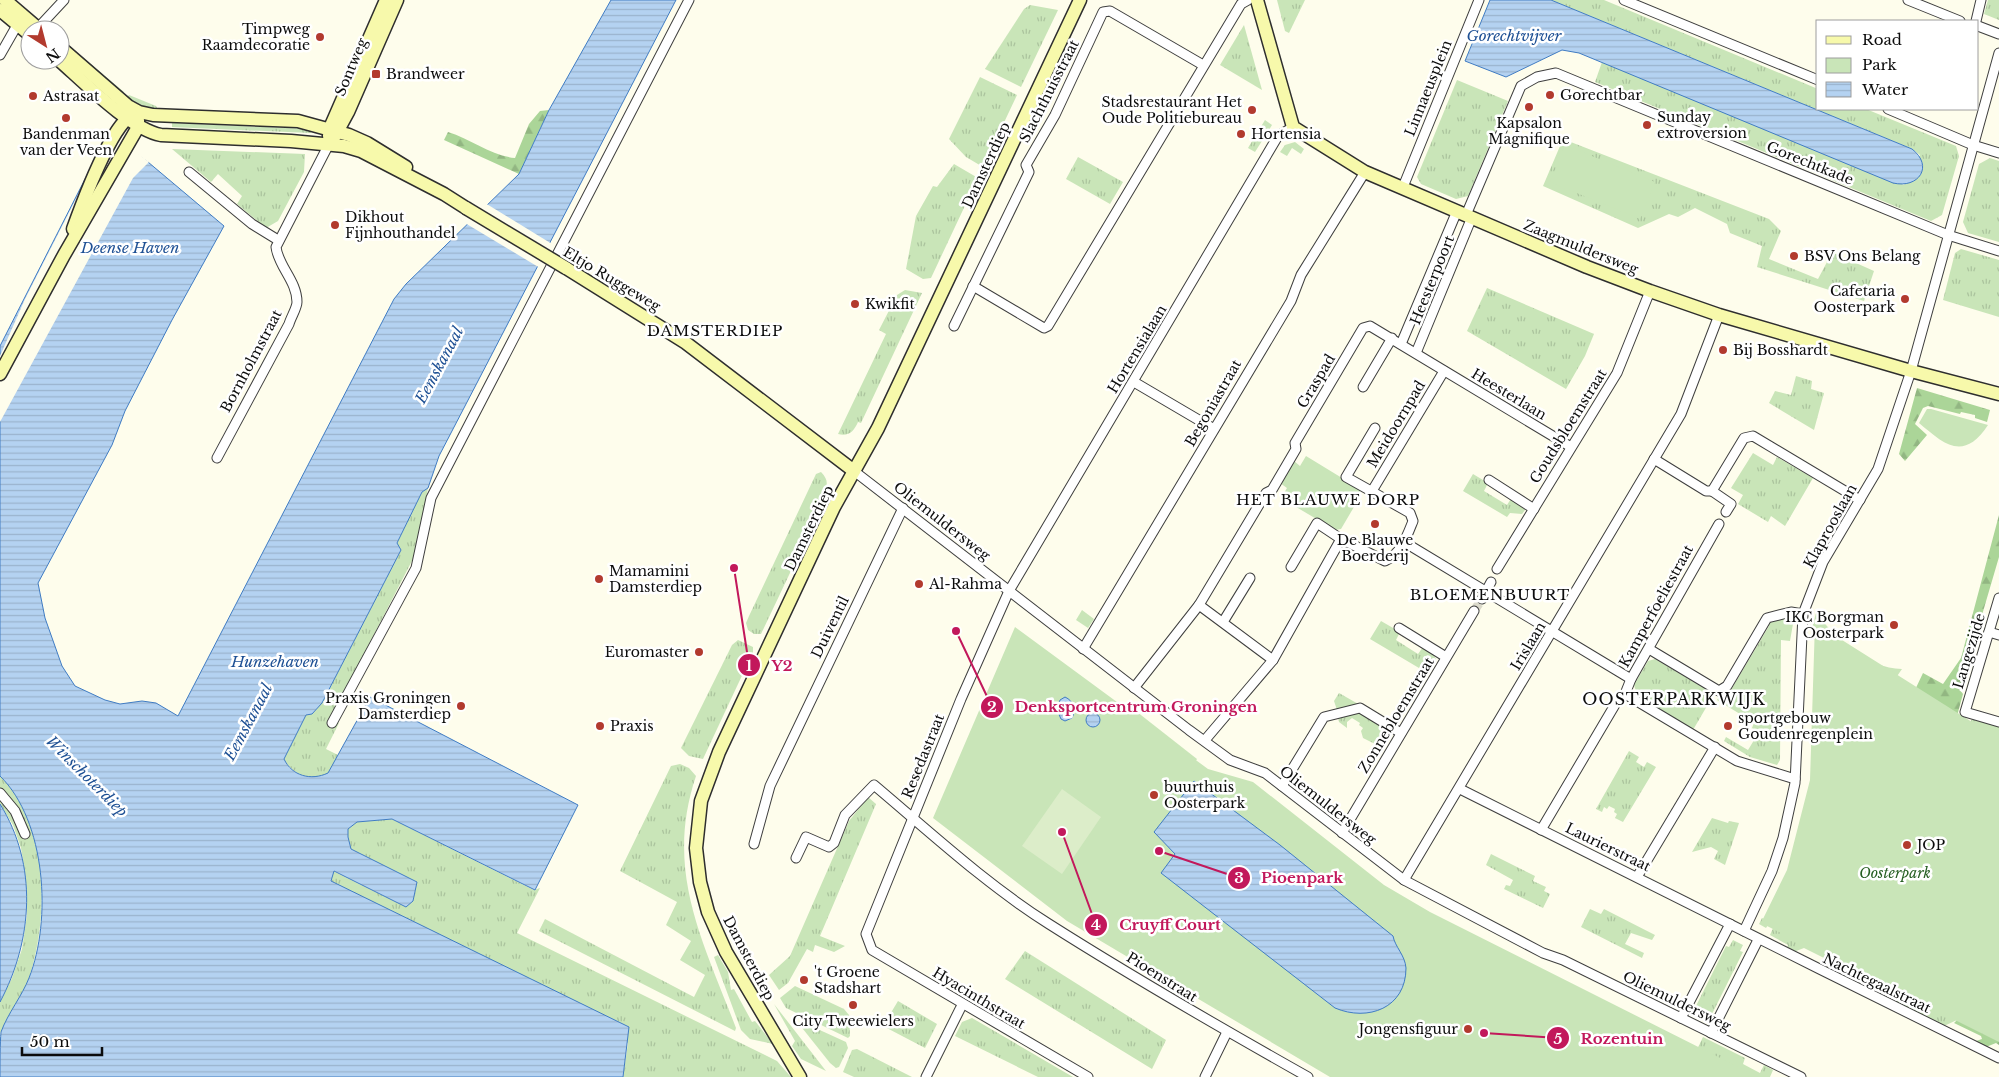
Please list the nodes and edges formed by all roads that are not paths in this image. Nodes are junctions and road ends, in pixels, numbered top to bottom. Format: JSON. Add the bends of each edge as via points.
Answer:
{"nodes":[{"id":1,"x":5,"y":0,"type":"edge"},
{"id":2,"x":64,"y":0,"type":"edge"},
{"id":3,"x":386,"y":0,"type":"edge"},
{"id":4,"x":397,"y":0,"type":"edge"},
{"id":5,"x":689,"y":0,"type":"edge"},
{"id":6,"x":1080,"y":0,"type":"edge"},
{"id":7,"x":1248,"y":0,"type":"edge"},
{"id":8,"x":1257,"y":0,"type":"edge"},
{"id":9,"x":1479,"y":0,"type":"edge"},
{"id":10,"x":1624,"y":0,"type":"edge"},
{"id":11,"x":1908,"y":0,"type":"edge"},
{"id":12,"x":1981,"y":0,"type":"edge"},
{"id":13,"x":0,"y":10,"type":"edge"},
{"id":14,"x":20,"y":20,"type":"junction"},
{"id":15,"x":46,"y":20,"type":"edge"},
{"id":16,"x":1958,"y":20,"type":"edge"},
{"id":17,"x":1976,"y":20,"type":"edge"},
{"id":18,"x":1979,"y":26,"type":"edge"},
{"id":19,"x":1999,"y":34,"type":"edge"},
{"id":20,"x":1999,"y":53,"type":"edge"},
{"id":21,"x":0,"y":54,"type":"edge"},
{"id":22,"x":70,"y":56,"type":"edge"},
{"id":23,"x":1203,"y":65,"type":"junction"},
{"id":24,"x":70,"y":70,"type":"edge"},
{"id":25,"x":1816,"y":79,"type":"edge"},
{"id":26,"x":1890,"y":110,"type":"edge"},
{"id":27,"x":139,"y":112,"type":"junction"},
{"id":28,"x":126,"y":118,"type":"junction"},
{"id":29,"x":138,"y":127,"type":"junction"},
{"id":30,"x":1293,"y":128,"type":"junction"},
{"id":31,"x":335,"y":130,"type":"junction"},
{"id":32,"x":328,"y":144,"type":"junction"},
{"id":33,"x":1973,"y":145,"type":"junction"},
{"id":34,"x":1999,"y":153,"type":"edge"},
{"id":35,"x":189,"y":172,"type":"dead end"},
{"id":36,"x":1365,"y":172,"type":"junction"},
{"id":37,"x":1403,"y":187,"type":"junction"},
{"id":38,"x":444,"y":194,"type":"junction"},
{"id":39,"x":1465,"y":214,"type":"junction"},
{"id":40,"x":1948,"y":235,"type":"junction"},
{"id":41,"x":278,"y":240,"type":"junction"},
{"id":42,"x":1999,"y":251,"type":"edge"},
{"id":43,"x":64,"y":255,"type":"junction"},
{"id":44,"x":973,"y":286,"type":"junction"},
{"id":45,"x":1650,"y":291,"type":"junction"},
{"id":46,"x":1719,"y":315,"type":"junction"},
{"id":47,"x":954,"y":326,"type":"dead end"},
{"id":48,"x":1392,"y":338,"type":"junction"},
{"id":49,"x":1401,"y":344,"type":"junction"},
{"id":50,"x":1416,"y":354,"type":"junction"},
{"id":51,"x":1444,"y":371,"type":"junction"},
{"id":52,"x":1911,"y":371,"type":"junction"},
{"id":53,"x":0,"y":374,"type":"edge"},
{"id":54,"x":1134,"y":382,"type":"junction"},
{"id":55,"x":1363,"y":387,"type":"dead end"},
{"id":56,"x":1999,"y":394,"type":"edge"},
{"id":57,"x":1214,"y":428,"type":"junction"},
{"id":58,"x":1375,"y":428,"type":"dead end"},
{"id":59,"x":1571,"y":447,"type":"junction"},
{"id":60,"x":217,"y":458,"type":"dead end"},
{"id":61,"x":1654,"y":459,"type":"junction"},
{"id":62,"x":854,"y":471,"type":"junction"},
{"id":63,"x":1489,"y":480,"type":"dead end"},
{"id":64,"x":1372,"y":491,"type":"junction"},
{"id":65,"x":1712,"y":491,"type":"junction"},
{"id":66,"x":1860,"y":500,"type":"junction"},
{"id":67,"x":903,"y":508,"type":"junction"},
{"id":68,"x":1728,"y":508,"type":"dead end"},
{"id":69,"x":1534,"y":509,"type":"junction"},
{"id":70,"x":1719,"y":524,"type":"dead end"},
{"id":71,"x":1341,"y":539,"type":"junction"},
{"id":72,"x":1404,"y":542,"type":"junction"},
{"id":73,"x":1291,"y":567,"type":"dead end"},
{"id":74,"x":1497,"y":569,"type":"dead end"},
{"id":75,"x":1250,"y":578,"type":"dead end"},
{"id":76,"x":1491,"y":582,"type":"dead end"},
{"id":77,"x":1009,"y":591,"type":"junction"},
{"id":78,"x":1484,"y":595,"type":"junction"},
{"id":79,"x":1999,"y":598,"type":"edge"},
{"id":80,"x":1199,"y":605,"type":"junction"},
{"id":81,"x":1474,"y":611,"type":"tunnel mouth"},
{"id":82,"x":1803,"y":614,"type":"junction"},
{"id":83,"x":1223,"y":622,"type":"junction"},
{"id":84,"x":1996,"y":622,"type":"edge"},
{"id":85,"x":1399,"y":628,"type":"dead end"},
{"id":86,"x":1553,"y":631,"type":"junction"},
{"id":87,"x":1989,"y":632,"type":"junction"},
{"id":88,"x":1999,"y":635,"type":"edge"},
{"id":89,"x":1649,"y":648,"type":"junction"},
{"id":90,"x":1083,"y":649,"type":"junction"},
{"id":91,"x":1446,"y":657,"type":"junction"},
{"id":92,"x":1273,"y":660,"type":"junction"},
{"id":93,"x":1631,"y":679,"type":"junction"},
{"id":94,"x":1134,"y":688,"type":"junction"},
{"id":95,"x":1625,"y":694,"type":"junction"},
{"id":96,"x":1999,"y":722,"type":"edge"},
{"id":97,"x":332,"y":723,"type":"dead end"},
{"id":98,"x":1401,"y":732,"type":"junction"},
{"id":99,"x":1205,"y":740,"type":"junction"},
{"id":100,"x":1715,"y":748,"type":"junction"},
{"id":101,"x":1795,"y":779,"type":"junction"},
{"id":102,"x":1282,"y":786,"type":"junction"},
{"id":103,"x":1460,"y":789,"type":"junction"},
{"id":104,"x":0,"y":793,"type":"edge"},
{"id":105,"x":913,"y":818,"type":"junction"},
{"id":106,"x":1541,"y":830,"type":"junction"},
{"id":107,"x":1342,"y":833,"type":"junction"},
{"id":108,"x":25,"y":834,"type":"dead end"},
{"id":109,"x":754,"y":844,"type":"dead end"},
{"id":110,"x":796,"y":858,"type":"dead end"},
{"id":111,"x":1638,"y":877,"type":"junction"},
{"id":112,"x":1404,"y":880,"type":"junction"},
{"id":113,"x":1730,"y":924,"type":"junction"},
{"id":114,"x":1744,"y":931,"type":"junction"},
{"id":115,"x":866,"y":934,"type":"joint"},
{"id":116,"x":1758,"y":940,"type":"junction"},
{"id":117,"x":962,"y":1005,"type":"junction"},
{"id":118,"x":1681,"y":1018,"type":"junction"},
{"id":119,"x":1227,"y":1032,"type":"junction"},
{"id":120,"x":1712,"y":1034,"type":"junction"},
{"id":121,"x":1999,"y":1058,"type":"edge"},
{"id":122,"x":799,"y":1077,"type":"edge"},
{"id":123,"x":926,"y":1077,"type":"edge"},
{"id":124,"x":1088,"y":1077,"type":"edge"},
{"id":125,"x":1205,"y":1077,"type":"edge"},
{"id":126,"x":1308,"y":1077,"type":"edge"},
{"id":127,"x":1801,"y":1077,"type":"edge"}],
"edges":[{"from":1,"to":14,"type":"street"},
{"from":2,"to":15,"type":"street"},
{"from":3,"to":31,"type":"street","name":"Sontweg"},
{"from":4,"to":31,"type":"street","name":"Sontweg"},
{"from":5,"to":97,"type":"street","via":[[431,498],[416,568]]},
{"from":6,"to":62,"type":"street","name":"Damsterdiep","via":[[878,428]]},
{"from":7,"to":23,"type":"street","via":[[1241,4]]},
{"from":8,"to":30,"type":"street"},
{"from":9,"to":37,"type":"street","name":"Linnaeusplein"},
{"from":10,"to":25,"type":"street"},
{"from":11,"to":16,"type":"street"},
{"from":12,"to":17,"type":"street"},
{"from":13,"to":14,"type":"street"},
{"from":14,"to":21,"type":"street"},
{"from":18,"to":19,"type":"street"},
{"from":20,"to":33,"type":"street","name":"Klaprooslaan"},
{"from":22,"to":27,"type":"street"},
{"from":23,"to":44,"type":"street","via":[[1048,326],[1044,328]]},
{"from":23,"to":44,"type":"street","name":"Slachthuisstraat","via":[[1110,11],[1103,12],[1055,115],[1026,165],[1028,172]]},
{"from":24,"to":28,"type":"street"},
{"from":26,"to":33,"type":"street"},
{"from":27,"to":28,"type":"street"},
{"from":27,"to":29,"type":"street"},
{"from":27,"to":31,"type":"street","via":[[298,121]]},
{"from":28,"to":29,"type":"street"},
{"from":28,"to":43,"type":"street","via":[[88,189]]},
{"from":29,"to":32,"type":"street","via":[[161,135]]},
{"from":29,"to":43,"type":"street"},
{"from":30,"to":36,"type":"street","name":"Zaagmuldersweg"},
{"from":30,"to":54,"type":"street","name":"Hortensialaan","via":[[1278,136]]},
{"from":31,"to":32,"type":"street","name":"Sontweg"},
{"from":31,"to":38,"type":"street","name":"Eltjo Ruggeweg","via":[[367,143]]},
{"from":32,"to":38,"type":"street","name":"Eltjo Ruggeweg","via":[[361,151]]},
{"from":32,"to":41,"type":"street","name":"Sontweg"},
{"from":33,"to":34,"type":"street"},
{"from":33,"to":40,"type":"street","name":"Klaprooslaan"},
{"from":35,"to":41,"type":"street","via":[[252,224]]},
{"from":36,"to":37,"type":"street","name":"Zaagmuldersweg"},
{"from":36,"to":57,"type":"street","name":"Begoniastraat","via":[[1301,275],[1291,300]]},
{"from":37,"to":39,"type":"street","name":"Zaagmuldersweg"},
{"from":38,"to":62,"type":"street","name":"Eltjo Ruggeweg","bridge":true,"via":[[647,317],[723,368]]},
{"from":39,"to":40,"type":"street","name":"Gorechtkade","via":[[1521,86],[1536,76],[1556,72]]},
{"from":39,"to":45,"type":"street","name":"Zaagmuldersweg"},
{"from":39,"to":49,"type":"street","name":"Heesterpoort"},
{"from":39,"to":50,"type":"street","name":"Heesterpoort"},
{"from":40,"to":42,"type":"street","name":"Gorechtkade"},
{"from":40,"to":52,"type":"street","name":"Klaprooslaan"},
{"from":41,"to":60,"type":"street","name":"Bornholmstraat","via":[[276,255],[293,284],[297,302],[289,324]]},
{"from":43,"to":53,"type":"street"},
{"from":44,"to":47,"type":"street","name":"Slachthuisstraat"},
{"from":45,"to":46,"type":"street","name":"Zaagmuldersweg"},
{"from":45,"to":59,"type":"street","name":"Goudsbloemstraat","via":[[1617,373],[1578,441]]},
{"from":46,"to":52,"type":"street","name":"Zaagmuldersweg"},
{"from":46,"to":61,"type":"street","name":"Irislaan","via":[[1682,414]]},
{"from":48,"to":49,"type":"street"},
{"from":48,"to":55,"type":"street"},
{"from":48,"to":80,"type":"street","name":"Graspad","via":[[1370,326],[1363,328],[1295,443],[1296,449],[1272,490],[1266,493]]},
{"from":49,"to":50,"type":"street"},
{"from":50,"to":51,"type":"street"},
{"from":51,"to":59,"type":"street","name":"Heesterlaan"},
{"from":51,"to":64,"type":"street","name":"Meidoornpad"},
{"from":52,"to":56,"type":"street","name":"Zaagmuldersweg"},
{"from":52,"to":66,"type":"street","name":"Klaprooslaan","via":[[1878,469]]},
{"from":54,"to":57,"type":"street"},
{"from":54,"to":77,"type":"street","name":"Hortensialaan"},
{"from":57,"to":90,"type":"street","name":"Begoniastraat"},
{"from":58,"to":64,"type":"street","via":[[1346,477]]},
{"from":59,"to":69,"type":"street","name":"Goudsbloemstraat"},
{"from":61,"to":65,"type":"street","via":[[1706,491]]},
{"from":61,"to":86,"type":"street","name":"Irislaan"},
{"from":62,"to":67,"type":"street","name":"Oliemuldersweg"},
{"from":62,"to":122,"type":"street","name":"Damsterdiep","via":[[719,752],[699,816],[698,865],[708,912],[726,952]]},
{"from":63,"to":69,"type":"street"},
{"from":64,"to":72,"type":"street","via":[[1410,513],[1413,521]]},
{"from":65,"to":66,"type":"street","via":[[1744,438],[1753,436]]},
{"from":65,"to":68,"type":"street"},
{"from":66,"to":82,"type":"street","name":"Klaprooslaan","via":[[1823,562]]},
{"from":67,"to":77,"type":"street","name":"Oliemuldersweg"},
{"from":67,"to":109,"type":"street","name":"Duiventil","via":[[770,786]]},
{"from":69,"to":74,"type":"street","name":"Goudsbloemstraat"},
{"from":70,"to":89,"type":"street","name":"Kamperfoeliestraat"},
{"from":71,"to":72,"type":"street","via":[[1385,561],[1392,558]]},
{"from":71,"to":73,"type":"street","via":[[1317,522]]},
{"from":71,"to":92,"type":"street"},
{"from":72,"to":78,"type":"street"},
{"from":75,"to":83,"type":"street"},
{"from":76,"to":78,"type":"street"},
{"from":77,"to":90,"type":"street","name":"Oliemuldersweg"},
{"from":77,"to":105,"type":"street","name":"Resedastraat"},
{"from":78,"to":86,"type":"street"},
{"from":79,"to":84,"type":"street","name":"Langezijde"},
{"from":80,"to":83,"type":"street"},
{"from":80,"to":94,"type":"street"},
{"from":81,"to":91,"type":"street","name":"Zonnebloemstraat"},
{"from":82,"to":89,"type":"street","via":[[1791,612],[1767,618],[1727,686],[1719,691]]},
{"from":82,"to":101,"type":"street","name":"Klaprooslaan"},
{"from":83,"to":92,"type":"street"},
{"from":84,"to":87,"type":"street","name":"Langezijde"},
{"from":85,"to":91,"type":"street"},
{"from":86,"to":93,"type":"street"},
{"from":86,"to":103,"type":"street","name":"Irislaan"},
{"from":87,"to":88,"type":"street"},
{"from":87,"to":96,"type":"street","name":"Langezijde","via":[[1965,712]]},
{"from":89,"to":93,"type":"street","name":"Kamperfoeliestraat"},
{"from":90,"to":94,"type":"street","name":"Oliemuldersweg"},
{"from":91,"to":98,"type":"street","name":"Zonnebloemstraat"},
{"from":92,"to":99,"type":"street"},
{"from":93,"to":95,"type":"street","name":"Kamperfoeliestraat"},
{"from":94,"to":99,"type":"street","name":"Oliemuldersweg"},
{"from":95,"to":100,"type":"street"},
{"from":95,"to":106,"type":"street","name":"Kamperfoeliestraat","via":[[1616,702]]},
{"from":98,"to":102,"type":"street","via":[[1360,708],[1324,717]]},
{"from":98,"to":107,"type":"street","name":"Zonnebloemstraat"},
{"from":99,"to":102,"type":"street","name":"Oliemuldersweg","via":[[1230,760],[1265,774]]},
{"from":100,"to":101,"type":"street","via":[[1754,768]]},
{"from":100,"to":111,"type":"street"},
{"from":101,"to":114,"type":"street","name":"Klaprooslaan","via":[[1783,838],[1772,871]]},
{"from":102,"to":107,"type":"street","name":"Oliemuldersweg"},
{"from":103,"to":106,"type":"street","name":"Laurierstraat"},
{"from":103,"to":112,"type":"street","name":"Irislaan"},
{"from":104,"to":108,"type":"street","via":[[15,811]]},
{"from":105,"to":110,"type":"street","name":"Pioenstraat","via":[[874,785],[845,815],[834,843],[829,846],[806,837]]},
{"from":105,"to":115,"type":"street","name":"Resedastraat"},
{"from":105,"to":119,"type":"street","name":"Pioenstraat","via":[[1050,925]]},
{"from":106,"to":111,"type":"street","name":"Laurierstraat"},
{"from":107,"to":112,"type":"street","name":"Oliemuldersweg"},
{"from":111,"to":113,"type":"street","name":"Laurierstraat"},
{"from":112,"to":118,"type":"street","name":"Oliemuldersweg","via":[[1544,953]]},
{"from":113,"to":114,"type":"street","name":"Laurierstraat"},
{"from":113,"to":118,"type":"street"},
{"from":114,"to":116,"type":"street","name":"Nachtegaalstraat"},
{"from":115,"to":117,"type":"street","name":"Hyacinthstraat","via":[[872,950]]},
{"from":116,"to":120,"type":"street"},
{"from":116,"to":121,"type":"street","name":"Nachtegaalstraat"},
{"from":117,"to":123,"type":"street"},
{"from":117,"to":124,"type":"street","name":"Hyacinthstraat"},
{"from":118,"to":120,"type":"street","name":"Oliemuldersweg"},
{"from":119,"to":125,"type":"street"},
{"from":119,"to":126,"type":"street","name":"Pioenstraat"},
{"from":120,"to":127,"type":"street","name":"Oliemuldersweg"}]}
